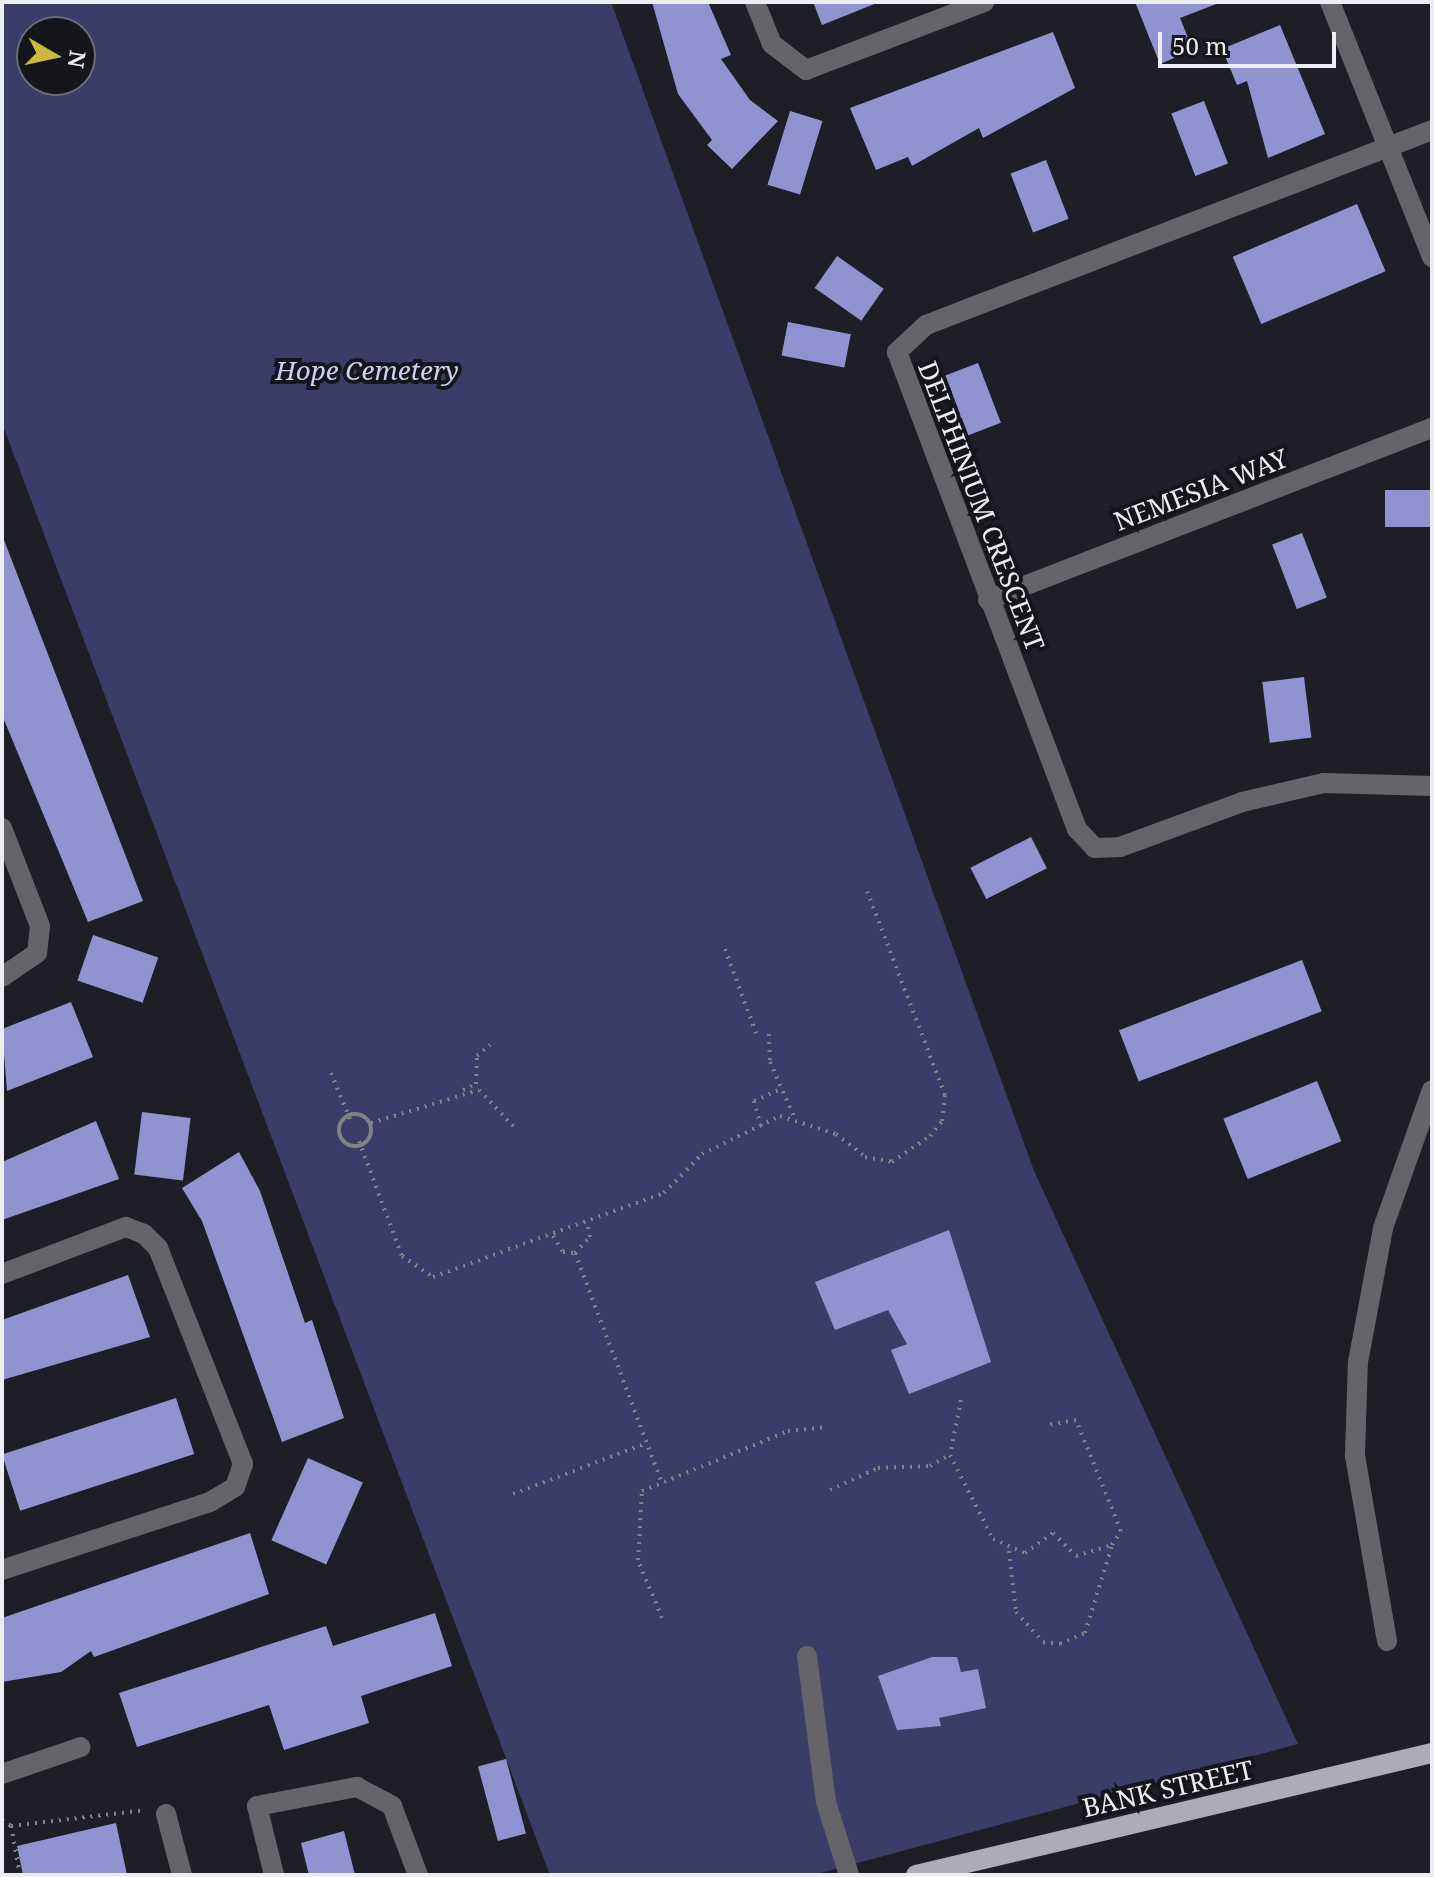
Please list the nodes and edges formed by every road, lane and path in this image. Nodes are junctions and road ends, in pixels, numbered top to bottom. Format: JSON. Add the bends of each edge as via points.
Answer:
{"nodes":[{"id":1,"x":755,"y":2,"type":"edge"},
{"id":2,"x":984,"y":2,"type":"edge"},
{"id":3,"x":1330,"y":2,"type":"edge"},
{"id":4,"x":1432,"y":130,"type":"edge"},
{"id":5,"x":1388,"y":147,"type":"junction"},
{"id":6,"x":1432,"y":257,"type":"edge"},
{"id":7,"x":1432,"y":428,"type":"edge"},
{"id":8,"x":988,"y":600,"type":"junction"},
{"id":9,"x":1432,"y":786,"type":"edge"},
{"id":10,"x":2,"y":828,"type":"edge"},
{"id":11,"x":866,"y":888,"type":"dead end"},
{"id":12,"x":725,"y":949,"type":"dead end"},
{"id":13,"x":2,"y":977,"type":"edge"},
{"id":14,"x":756,"y":1033,"type":"dead end"},
{"id":15,"x":769,"y":1034,"type":"dead end"},
{"id":16,"x":490,"y":1045,"type":"dead end"},
{"id":17,"x":331,"y":1073,"type":"dead end"},
{"id":18,"x":781,"y":1089,"type":"junction"},
{"id":19,"x":1432,"y":1090,"type":"edge"},
{"id":20,"x":461,"y":1091,"type":"junction"},
{"id":21,"x":350,"y":1119,"type":"junction"},
{"id":22,"x":795,"y":1119,"type":"junction"},
{"id":23,"x":371,"y":1123,"type":"junction"},
{"id":24,"x":761,"y":1126,"type":"junction"},
{"id":25,"x":516,"y":1129,"type":"dead end"},
{"id":26,"x":359,"y":1141,"type":"junction"},
{"id":27,"x":587,"y":1222,"type":"junction"},
{"id":28,"x":553,"y":1236,"type":"junction"},
{"id":29,"x":575,"y":1253,"type":"junction"},
{"id":30,"x":2,"y":1274,"type":"edge"},
{"id":31,"x":961,"y":1400,"type":"dead end"},
{"id":32,"x":1049,"y":1425,"type":"dead end"},
{"id":33,"x":828,"y":1427,"type":"dead end"},
{"id":34,"x":647,"y":1443,"type":"junction"},
{"id":35,"x":950,"y":1455,"type":"junction"},
{"id":36,"x":661,"y":1480,"type":"junction"},
{"id":37,"x":830,"y":1490,"type":"dead end"},
{"id":38,"x":513,"y":1494,"type":"dead end"},
{"id":39,"x":1112,"y":1545,"type":"junction"},
{"id":40,"x":1009,"y":1551,"type":"junction"},
{"id":41,"x":2,"y":1570,"type":"edge"},
{"id":42,"x":662,"y":1618,"type":"dead end"},
{"id":43,"x":1387,"y":1641,"type":"dead end"},
{"id":44,"x":807,"y":1656,"type":"dead end"},
{"id":45,"x":81,"y":1747,"type":"dead end"},
{"id":46,"x":1430,"y":1759,"type":"edge"},
{"id":47,"x":2,"y":1774,"type":"edge"},
{"id":48,"x":166,"y":1814,"type":"joint"},
{"id":49,"x":2,"y":1820,"type":"edge"},
{"id":50,"x":11,"y":1826,"type":"junction"},
{"id":51,"x":20,"y":1875,"type":"edge"},
{"id":52,"x":182,"y":1875,"type":"edge"},
{"id":53,"x":274,"y":1875,"type":"edge"},
{"id":54,"x":418,"y":1875,"type":"edge"},
{"id":55,"x":849,"y":1875,"type":"edge"},
{"id":56,"x":916,"y":1875,"type":"edge"}],
"edges":[{"from":1,"to":2,"type":"street","via":[[772,44],[806,70]]},
{"from":3,"to":5,"type":"street"},
{"from":4,"to":5,"type":"street"},
{"from":5,"to":6,"type":"street"},
{"from":5,"to":8,"type":"street","name":"DELPHINIUM CRESCENT","via":[[903,340],[898,367]]},
{"from":7,"to":8,"type":"street","name":"NEMESIA WAY"},
{"from":8,"to":9,"type":"street","name":"DELPHINIUM CRESCENT","via":[[1077,829],[1095,848],[1120,847],[1242,802],[1324,783]]},
{"from":10,"to":13,"type":"street","via":[[40,926],[37,953]]},
{"from":11,"to":22,"type":"path","via":[[939,1074],[942,1121],[892,1162],[865,1157],[836,1134]]},
{"from":12,"to":14,"type":"path"},
{"from":15,"to":18,"type":"path"},
{"from":16,"to":20,"type":"path","via":[[477,1056],[476,1084]]},
{"from":17,"to":21,"type":"path"},
{"from":18,"to":22,"type":"path"},
{"from":18,"to":24,"type":"path","via":[[754,1101]]},
{"from":19,"to":43,"type":"street","via":[[1383,1228],[1358,1362],[1355,1455]]},
{"from":20,"to":23,"type":"path"},
{"from":20,"to":25,"type":"path","via":[[493,1098]]},
{"from":21,"to":23,"type":"path","via":[[362,1114]]},
{"from":21,"to":26,"type":"path","via":[[335,1131],[348,1146]]},
{"from":22,"to":24,"type":"path"},
{"from":23,"to":26,"type":"path","via":[[371,1136]]},
{"from":24,"to":27,"type":"path","via":[[702,1154],[664,1193]]},
{"from":26,"to":28,"type":"path","via":[[402,1256],[420,1275],[445,1277]]},
{"from":27,"to":28,"type":"path"},
{"from":27,"to":29,"type":"path","via":[[590,1237]]},
{"from":28,"to":29,"type":"path","via":[[563,1252]]},
{"from":29,"to":34,"type":"path"},
{"from":30,"to":41,"type":"street","via":[[126,1227],[144,1234],[158,1248],[243,1464],[235,1487],[210,1502]]},
{"from":31,"to":35,"type":"path"},
{"from":32,"to":39,"type":"path","via":[[1076,1420],[1121,1531]]},
{"from":33,"to":36,"type":"path","via":[[788,1431]]},
{"from":34,"to":36,"type":"path"},
{"from":34,"to":38,"type":"path"},
{"from":35,"to":37,"type":"path","via":[[930,1466],[878,1468]]},
{"from":35,"to":40,"type":"path","via":[[986,1528]]},
{"from":36,"to":42,"type":"path","via":[[642,1491],[638,1560]]},
{"from":39,"to":40,"type":"path","via":[[1076,1556],[1053,1533],[1025,1553]]},
{"from":39,"to":40,"type":"path","via":[[1085,1633],[1060,1644],[1043,1642],[1016,1612]]},
{"from":44,"to":55,"type":"street","via":[[826,1802]]},
{"from":45,"to":47,"type":"street"},
{"from":46,"to":56,"type":"main road","name":"BANK STREET"},
{"from":48,"to":50,"type":"path","via":[[133,1807],[50,1826]]},
{"from":48,"to":52,"type":"street"},
{"from":49,"to":50,"type":"path"},
{"from":50,"to":51,"type":"path"},
{"from":53,"to":54,"type":"street","via":[[257,1806],[332,1787],[378,1794],[392,1806]]}]}
